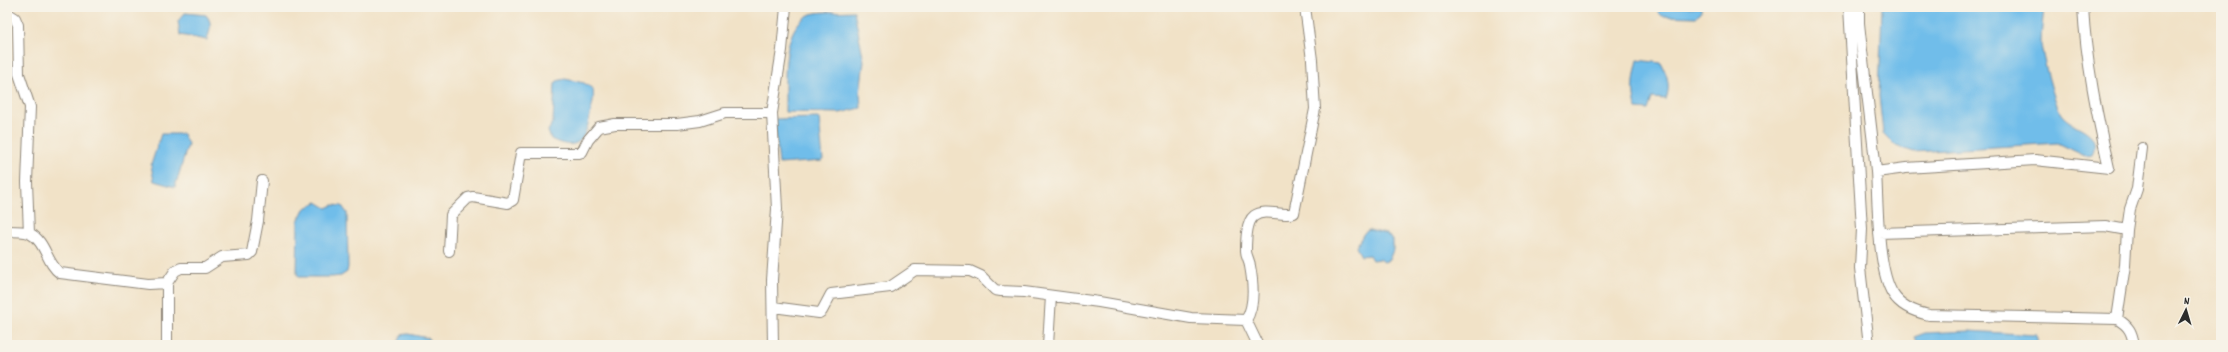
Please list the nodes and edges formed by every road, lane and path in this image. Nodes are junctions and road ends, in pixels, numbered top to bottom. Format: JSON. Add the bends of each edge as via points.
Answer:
{"nodes":[{"id":1,"x":786,"y":7,"type":"edge"},
{"id":2,"x":1305,"y":7,"type":"edge"},
{"id":3,"x":1849,"y":7,"type":"edge"},
{"id":4,"x":1859,"y":7,"type":"edge"},
{"id":5,"x":2084,"y":7,"type":"edge"},
{"id":6,"x":7,"y":14,"type":"edge"},
{"id":7,"x":772,"y":114,"type":"junction"},
{"id":8,"x":2142,"y":148,"type":"dead end"},
{"id":9,"x":1876,"y":172,"type":"junction"},
{"id":10,"x":262,"y":181,"type":"dead end"},
{"id":11,"x":2127,"y":230,"type":"junction"},
{"id":12,"x":7,"y":231,"type":"edge"},
{"id":13,"x":29,"y":233,"type":"junction"},
{"id":14,"x":1879,"y":233,"type":"junction"},
{"id":15,"x":449,"y":251,"type":"dead end"},
{"id":16,"x":167,"y":283,"type":"junction"},
{"id":17,"x":1051,"y":296,"type":"junction"},
{"id":18,"x":773,"y":307,"type":"junction"},
{"id":19,"x":2117,"y":319,"type":"junction"},
{"id":20,"x":1246,"y":320,"type":"junction"},
{"id":21,"x":167,"y":345,"type":"edge"},
{"id":22,"x":773,"y":345,"type":"edge"},
{"id":23,"x":1048,"y":345,"type":"edge"},
{"id":24,"x":1258,"y":345,"type":"edge"},
{"id":25,"x":1869,"y":345,"type":"edge"},
{"id":26,"x":2134,"y":345,"type":"edge"}],
"edges":[{"from":1,"to":7,"type":"street"},
{"from":2,"to":20,"type":"street","via":[[1315,109],[1294,213],[1260,213],[1253,216],[1249,224],[1246,252],[1250,265],[1252,310]]},
{"from":3,"to":25,"type":"street","via":[[1862,229],[1860,268]]},
{"from":4,"to":9,"type":"street"},
{"from":5,"to":9,"type":"street","via":[[2087,53],[2109,168],[2035,160]]},
{"from":6,"to":13,"type":"street","via":[[15,18],[18,25],[18,74],[30,107],[27,182]]},
{"from":7,"to":15,"type":"street","via":[[725,112],[700,121],[677,124],[615,124],[599,128],[579,154],[521,153],[514,200],[508,203],[468,198],[451,215]]},
{"from":7,"to":18,"type":"street","via":[[777,209],[772,280]]},
{"from":8,"to":11,"type":"street","via":[[2137,189],[2130,209]]},
{"from":9,"to":14,"type":"street"},
{"from":10,"to":16,"type":"street","via":[[252,252],[249,255],[222,257],[205,268],[181,268],[175,271]]},
{"from":11,"to":14,"type":"street","via":[[2105,226]]},
{"from":11,"to":19,"type":"street"},
{"from":12,"to":13,"type":"street"},
{"from":13,"to":16,"type":"street","via":[[44,247],[53,268],[60,273],[148,284]]},
{"from":14,"to":19,"type":"street","via":[[1887,280],[1893,295],[1916,313]]},
{"from":16,"to":21,"type":"street"},
{"from":17,"to":18,"type":"street","via":[[995,290],[981,276],[970,271],[915,270],[890,287],[831,294],[819,313]]},
{"from":17,"to":20,"type":"street","via":[[1180,317]]},
{"from":17,"to":23,"type":"street"},
{"from":18,"to":22,"type":"street"},
{"from":19,"to":26,"type":"street","via":[[2131,332]]},
{"from":20,"to":24,"type":"street"}]}
